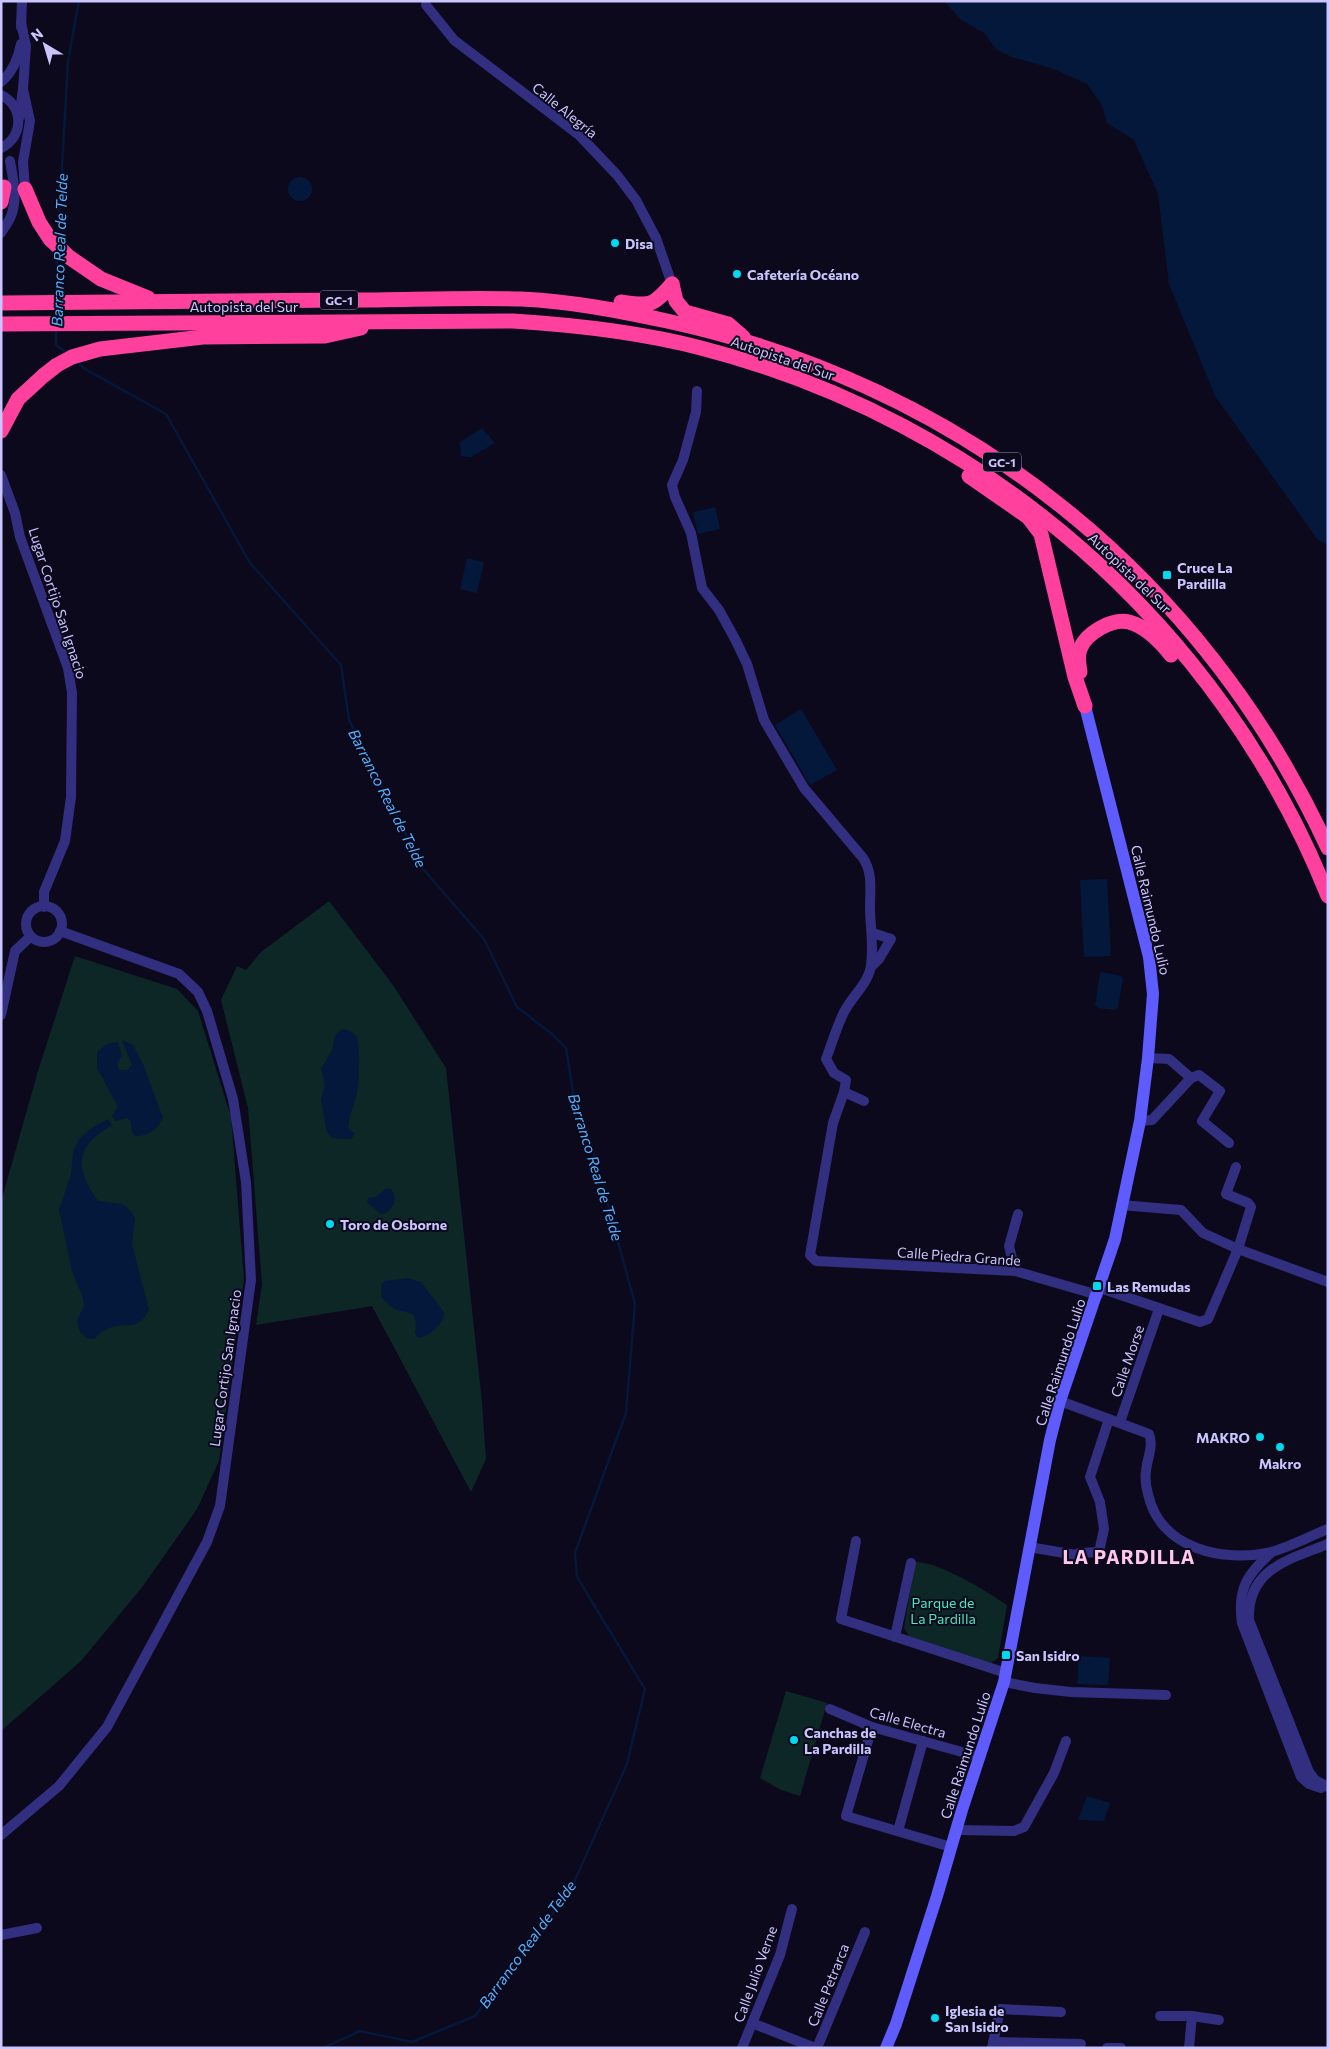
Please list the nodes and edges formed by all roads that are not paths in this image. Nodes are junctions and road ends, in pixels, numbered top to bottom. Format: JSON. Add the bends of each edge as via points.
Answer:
{"nodes":[{"id":1,"x":22,"y":1,"type":"edge"},
{"id":2,"x":426,"y":5,"type":"dead end"},
{"id":3,"x":21,"y":22,"type":"junction"},
{"id":4,"x":1,"y":82,"type":"edge"},
{"id":5,"x":23,"y":89,"type":"junction"},
{"id":6,"x":1,"y":95,"type":"edge"},
{"id":7,"x":19,"y":118,"type":"junction"},
{"id":8,"x":15,"y":136,"type":"junction"},
{"id":9,"x":1,"y":148,"type":"edge"},
{"id":10,"x":10,"y":161,"type":"junction"},
{"id":11,"x":2,"y":190,"type":"edge"},
{"id":12,"x":27,"y":195,"type":"junction"},
{"id":13,"x":2,"y":231,"type":"edge"},
{"id":14,"x":672,"y":284,"type":"junction"},
{"id":15,"x":523,"y":299,"type":"junction"},
{"id":16,"x":154,"y":300,"type":"junction"},
{"id":17,"x":1,"y":303,"type":"edge"},
{"id":18,"x":385,"y":322,"type":"junction"},
{"id":19,"x":1,"y":324,"type":"edge"},
{"id":20,"x":747,"y":341,"type":"junction"},
{"id":21,"x":698,"y":391,"type":"dead end"},
{"id":22,"x":3,"y":426,"type":"edge"},
{"id":23,"x":921,"y":434,"type":"junction"},
{"id":24,"x":1,"y":475,"type":"edge"},
{"id":25,"x":1,"y":499,"type":"edge"},
{"id":26,"x":15,"y":513,"type":"junction"},
{"id":27,"x":1211,"y":691,"type":"junction"},
{"id":28,"x":1085,"y":706,"type":"junction"},
{"id":29,"x":1328,"y":848,"type":"edge"},
{"id":30,"x":1327,"y":895,"type":"edge"},
{"id":31,"x":44,"y":906,"type":"junction"},
{"id":32,"x":60,"y":931,"type":"junction"},
{"id":33,"x":873,"y":933,"type":"junction"},
{"id":34,"x":30,"y":937,"type":"junction"},
{"id":35,"x":871,"y":967,"type":"junction"},
{"id":36,"x":1,"y":1015,"type":"edge"},
{"id":37,"x":1148,"y":1058,"type":"junction"},
{"id":38,"x":1191,"y":1078,"type":"junction"},
{"id":39,"x":844,"y":1092,"type":"junction"},
{"id":40,"x":864,"y":1101,"type":"dead end"},
{"id":41,"x":1140,"y":1121,"type":"junction"},
{"id":42,"x":1229,"y":1143,"type":"dead end"},
{"id":43,"x":1236,"y":1167,"type":"dead end"},
{"id":44,"x":1121,"y":1205,"type":"junction"},
{"id":45,"x":1018,"y":1214,"type":"dead end"},
{"id":46,"x":1238,"y":1249,"type":"junction"},
{"id":47,"x":1015,"y":1272,"type":"junction"},
{"id":48,"x":1328,"y":1282,"type":"edge"},
{"id":49,"x":1099,"y":1292,"type":"junction"},
{"id":50,"x":1159,"y":1309,"type":"junction"},
{"id":51,"x":1060,"y":1401,"type":"junction"},
{"id":52,"x":1109,"y":1419,"type":"junction"},
{"id":53,"x":1120,"y":1422,"type":"junction"},
{"id":54,"x":1328,"y":1529,"type":"edge"},
{"id":55,"x":856,"y":1541,"type":"dead end"},
{"id":56,"x":1328,"y":1544,"type":"edge"},
{"id":57,"x":1029,"y":1548,"type":"junction"},
{"id":58,"x":1273,"y":1551,"type":"junction"},
{"id":59,"x":911,"y":1563,"type":"dead end"},
{"id":60,"x":895,"y":1637,"type":"junction"},
{"id":61,"x":1005,"y":1678,"type":"junction"},
{"id":62,"x":1166,"y":1695,"type":"dead end"},
{"id":63,"x":830,"y":1709,"type":"dead end"},
{"id":64,"x":872,"y":1727,"type":"junction"},
{"id":65,"x":923,"y":1741,"type":"junction"},
{"id":66,"x":1066,"y":1741,"type":"dead end"},
{"id":67,"x":980,"y":1757,"type":"junction"},
{"id":68,"x":1328,"y":1787,"type":"edge"},
{"id":69,"x":1328,"y":1792,"type":"edge"},
{"id":70,"x":957,"y":1830,"type":"junction"},
{"id":71,"x":898,"y":1831,"type":"junction"},
{"id":72,"x":1,"y":1835,"type":"edge"},
{"id":73,"x":951,"y":1847,"type":"junction"},
{"id":74,"x":792,"y":1910,"type":"dead end"},
{"id":75,"x":37,"y":1928,"type":"dead end"},
{"id":76,"x":865,"y":1932,"type":"dead end"},
{"id":77,"x":1,"y":1935,"type":"edge"},
{"id":78,"x":1061,"y":2012,"type":"dead end"},
{"id":79,"x":1160,"y":2016,"type":"dead end"},
{"id":80,"x":1192,"y":2016,"type":"junction"},
{"id":81,"x":1219,"y":2020,"type":"dead end"},
{"id":82,"x":752,"y":2023,"type":"junction"},
{"id":83,"x":1081,"y":2044,"type":"dead end"},
{"id":84,"x":992,"y":2045,"type":"edge"},
{"id":85,"x":890,"y":2046,"type":"edge"},
{"id":86,"x":742,"y":2048,"type":"edge"},
{"id":87,"x":816,"y":2048,"type":"edge"},
{"id":88,"x":1107,"y":2048,"type":"edge"},
{"id":89,"x":1121,"y":2048,"type":"edge"},
{"id":90,"x":1189,"y":2048,"type":"edge"}],
"edges":[{"from":1,"to":3,"type":"street"},
{"from":2,"to":14,"type":"street","name":"Calle Alegría","via":[[454,40],[578,135],[617,175],[636,200],[656,238]]},
{"from":3,"to":4,"type":"street","via":[[18,59]]},
{"from":3,"to":5,"type":"street","via":[[26,46]]},
{"from":5,"to":7,"type":"street"},
{"from":5,"to":12,"type":"street","via":[[30,121],[23,162]]},
{"from":6,"to":7,"type":"street","via":[[13,103]]},
{"from":7,"to":8,"type":"street"},
{"from":8,"to":9,"type":"street"},
{"from":8,"to":10,"type":"street"},
{"from":10,"to":12,"type":"street"},
{"from":10,"to":13,"type":"street","via":[[14,205]]},
{"from":11,"to":13,"type":"street","via":[[5,216]]},
{"from":12,"to":16,"type":"highway","via":[[50,239],[69,257],[101,279]]},
{"from":14,"to":15,"type":"highway","via":[[658,301],[650,304],[558,294]]},
{"from":14,"to":20,"type":"highway","via":[[676,301],[685,312],[728,324]]},
{"from":15,"to":16,"type":"highway","name":"Autopista del Sur","number":"GC-1"},
{"from":15,"to":20,"type":"highway","name":"Autopista del Sur","number":"GC-1","via":[[638,315]]},
{"from":16,"to":17,"type":"highway","name":"Autopista del Sur","number":"GC-1"},
{"from":18,"to":19,"type":"highway","name":"Autopista del Sur","number":"GC-1"},
{"from":18,"to":22,"type":"highway","via":[[325,336],[203,337],[100,349],[57,365],[18,399]]},
{"from":18,"to":23,"type":"highway","name":"Autopista del Sur","number":"GC-1","via":[[513,321],[574,325],[700,347],[816,385]]},
{"from":20,"to":29,"type":"highway","name":"Autopista del Sur","number":"GC-1","via":[[828,369],[932,419],[978,446],[1080,521],[1177,615],[1228,678],[1282,760]]},
{"from":21,"to":33,"type":"street","via":[[696,412],[683,460],[672,485],[691,533],[702,588],[735,639],[764,720],[804,788],[868,865]]},
{"from":23,"to":27,"type":"highway","name":"Autopista del Sur","number":"GC-1","via":[[967,462],[1068,535],[1162,627]]},
{"from":23,"to":28,"type":"highway","via":[[945,460],[1028,517],[1037,527],[1045,546],[1064,636]]},
{"from":24,"to":26,"type":"street","name":"Lugar Cortijo San Ignacio"},
{"from":25,"to":26,"type":"street","name":"Lugar Cortijo San Ignacio"},
{"from":26,"to":31,"type":"street","name":"Lugar Cortijo San Ignacio","via":[[20,537],[68,668],[72,693],[71,797],[65,841],[44,892]]},
{"from":27,"to":28,"type":"highway","via":[[1188,674],[1160,641],[1146,630],[1127,622],[1108,624],[1092,634],[1080,649],[1078,664]]},
{"from":27,"to":30,"type":"highway","name":"Autopista del Sur","number":"GC-1","via":[[1266,770]]},
{"from":28,"to":37,"type":"street","name":"Calle Raimundo Lulio","via":[[1149,957],[1153,994]]},
{"from":31,"to":32,"type":"street","via":[[51,908],[60,918]]},
{"from":31,"to":34,"type":"street","via":[[33,910],[26,920]]},
{"from":32,"to":34,"type":"street","via":[[57,937],[43,942]]},
{"from":32,"to":72,"type":"street","name":"Lugar Cortijo San Ignacio","via":[[179,974],[198,992],[234,1099],[246,1182],[252,1280],[220,1506],[207,1542],[107,1728],[59,1786]]},
{"from":33,"to":35,"type":"street"},
{"from":33,"to":35,"type":"street","via":[[891,939]]},
{"from":34,"to":36,"type":"street","via":[[15,951]]},
{"from":35,"to":39,"type":"street","via":[[860,991],[844,1011],[826,1059],[834,1073],[846,1080]]},
{"from":37,"to":38,"type":"street","via":[[1169,1059]]},
{"from":37,"to":41,"type":"street","name":"Calle Raimundo Lulio"},
{"from":38,"to":41,"type":"street","via":[[1152,1120]]},
{"from":38,"to":42,"type":"street","via":[[1199,1075],[1220,1091],[1202,1121]]},
{"from":39,"to":40,"type":"street"},
{"from":39,"to":47,"type":"street","name":"Calle Piedra Grande","via":[[831,1132],[810,1255],[816,1261]]},
{"from":41,"to":44,"type":"street","name":"Calle Raimundo Lulio"},
{"from":43,"to":46,"type":"street","via":[[1226,1194],[1248,1202],[1251,1208]]},
{"from":44,"to":46,"type":"street","via":[[1181,1210],[1203,1233]]},
{"from":44,"to":49,"type":"street","name":"Calle Raimundo Lulio","via":[[1115,1239]]},
{"from":45,"to":47,"type":"street","via":[[1009,1246]]},
{"from":46,"to":48,"type":"street"},
{"from":46,"to":50,"type":"street","name":"Calle Piedra Grande","via":[[1204,1322]]},
{"from":47,"to":49,"type":"street","name":"Calle Piedra Grande"},
{"from":49,"to":50,"type":"street","name":"Calle Piedra Grande"},
{"from":49,"to":51,"type":"street","name":"Calle Raimundo Lulio"},
{"from":50,"to":53,"type":"street","name":"Calle Morse"},
{"from":51,"to":52,"type":"street"},
{"from":51,"to":57,"type":"street","name":"Calle Raimundo Lulio"},
{"from":52,"to":53,"type":"street"},
{"from":52,"to":57,"type":"street","via":[[1090,1477],[1100,1502],[1104,1529],[1099,1552],[1079,1552],[1076,1555]]},
{"from":53,"to":58,"type":"street","via":[[1149,1434],[1151,1439],[1145,1472],[1148,1494],[1156,1514],[1170,1533],[1185,1543],[1222,1555],[1245,1556]]},
{"from":54,"to":58,"type":"street"},
{"from":55,"to":60,"type":"street","via":[[841,1619]]},
{"from":56,"to":68,"type":"street","via":[[1269,1571],[1253,1590],[1248,1605],[1249,1620],[1309,1772],[1315,1780]]},
{"from":57,"to":61,"type":"street","name":"Calle Raimundo Lulio"},
{"from":58,"to":69,"type":"street","via":[[1252,1572],[1244,1587],[1239,1605],[1242,1623],[1302,1777],[1309,1784]]},
{"from":59,"to":60,"type":"street"},
{"from":60,"to":61,"type":"street"},
{"from":61,"to":62,"type":"street","via":[[1071,1692]]},
{"from":61,"to":67,"type":"street","name":"Calle Raimundo Lulio"},
{"from":63,"to":64,"type":"street","name":"Calle Electra"},
{"from":64,"to":65,"type":"street","name":"Calle Electra"},
{"from":64,"to":71,"type":"street","via":[[846,1816]]},
{"from":65,"to":67,"type":"street","name":"Calle Electra"},
{"from":65,"to":71,"type":"street"},
{"from":66,"to":70,"type":"street","via":[[1054,1773],[1024,1827],[1014,1831]]},
{"from":67,"to":70,"type":"street","name":"Calle Raimundo Lulio"},
{"from":70,"to":73,"type":"street","name":"Calle Raimundo Lulio"},
{"from":71,"to":73,"type":"street"},
{"from":73,"to":85,"type":"street","name":"Calle Raimundo Lulio"},
{"from":74,"to":82,"type":"street","name":"Calle Julio Verne","via":[[780,1955]]},
{"from":75,"to":77,"type":"street"},
{"from":76,"to":87,"type":"street","name":"Calle Petrarca"},
{"from":78,"to":84,"type":"street","via":[[1000,2010]]},
{"from":79,"to":80,"type":"street"},
{"from":80,"to":81,"type":"street"},
{"from":80,"to":90,"type":"street"},
{"from":82,"to":86,"type":"street","name":"Calle Julio Verne"},
{"from":82,"to":87,"type":"street"},
{"from":83,"to":84,"type":"street"},
{"from":88,"to":89,"type":"street"}]}
